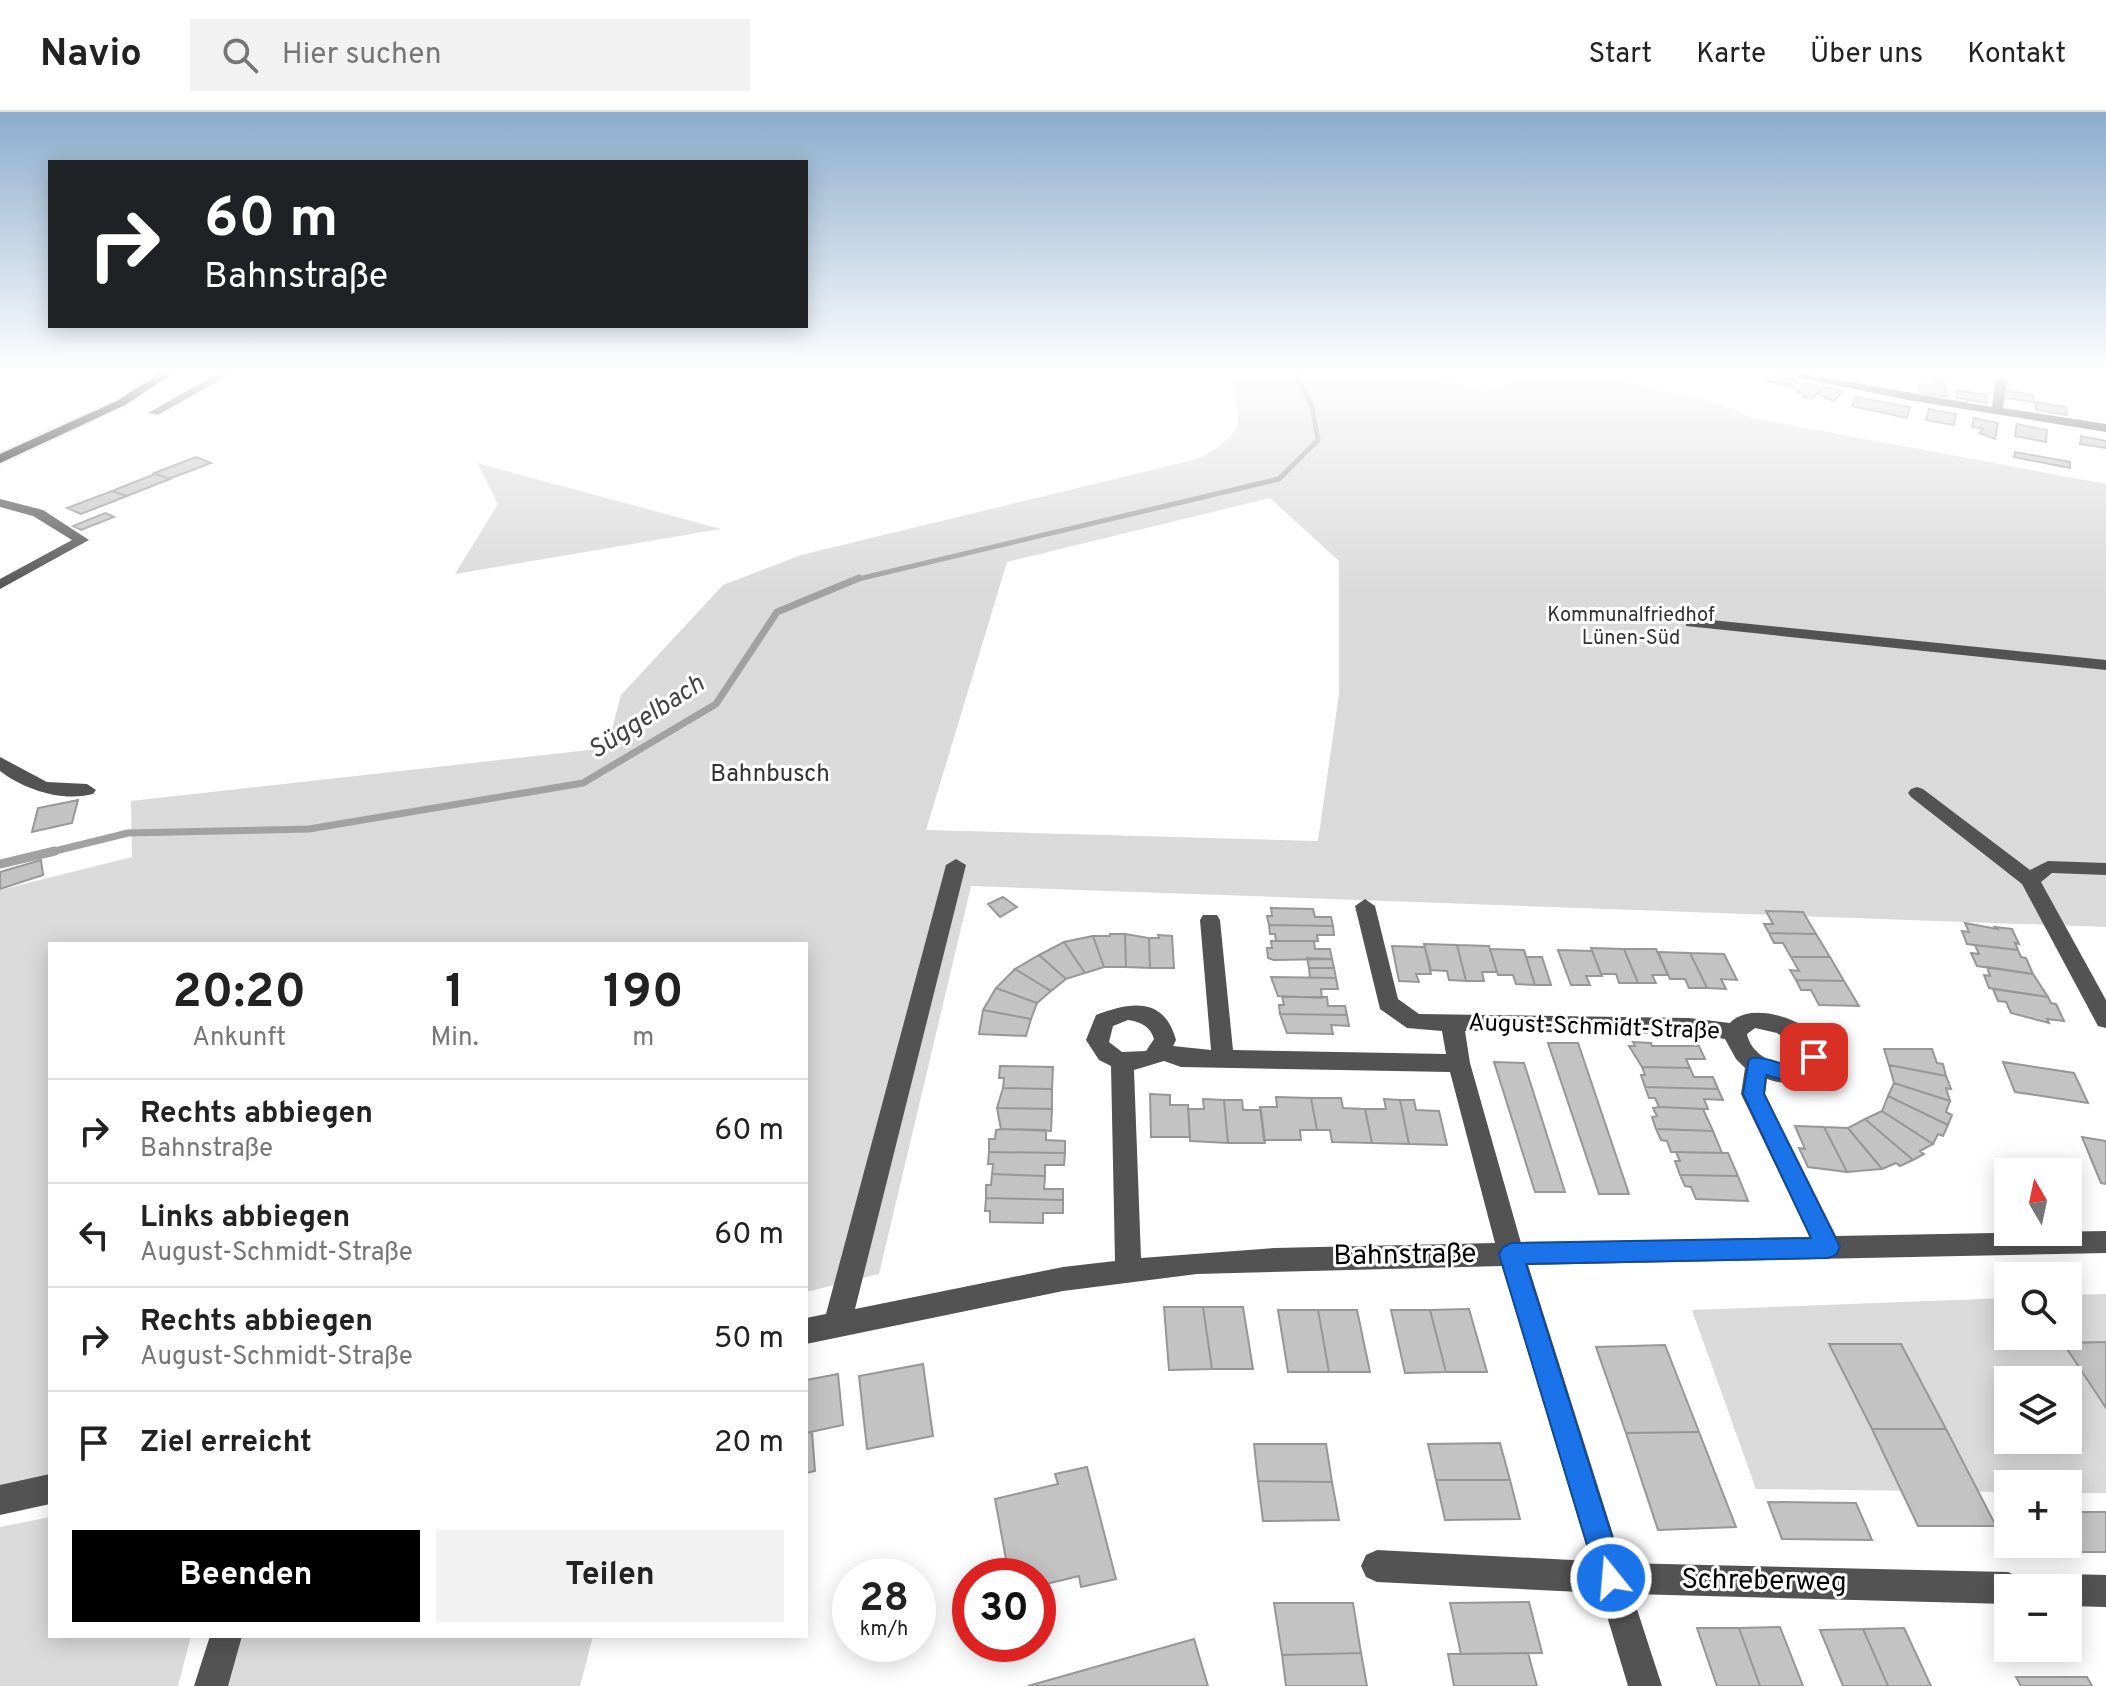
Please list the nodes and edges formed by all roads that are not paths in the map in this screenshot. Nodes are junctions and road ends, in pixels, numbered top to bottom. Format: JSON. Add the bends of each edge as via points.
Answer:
{"nodes":[{"id":1,"x":29,"y":445,"type":"edge"},
{"id":2,"x":0,"y":459,"type":"edge"},
{"id":3,"x":0,"y":503,"type":"edge"},
{"id":4,"x":0,"y":585,"type":"edge"},
{"id":5,"x":1691,"y":623,"type":"dead end"},
{"id":6,"x":2106,"y":665,"type":"edge"},
{"id":7,"x":0,"y":762,"type":"edge"},
{"id":8,"x":87,"y":790,"type":"dead end"},
{"id":9,"x":1917,"y":793,"type":"dead end"},
{"id":10,"x":956,"y":865,"type":"dead end"},
{"id":11,"x":2106,"y":869,"type":"edge"},
{"id":12,"x":2030,"y":880,"type":"junction"},
{"id":13,"x":1365,"y":906,"type":"dead end"},
{"id":14,"x":1210,"y":920,"type":"dead end"},
{"id":15,"x":2106,"y":1020,"type":"edge"},
{"id":16,"x":1452,"y":1023,"type":"junction"},
{"id":17,"x":1735,"y":1032,"type":"junction"},
{"id":18,"x":1161,"y":1051,"type":"junction"},
{"id":19,"x":1223,"y":1059,"type":"junction"},
{"id":20,"x":1122,"y":1062,"type":"junction"},
{"id":21,"x":1459,"y":1063,"type":"junction"},
{"id":22,"x":1757,"y":1065,"type":"junction"},
{"id":23,"x":2106,"y":1242,"type":"edge"},
{"id":24,"x":1828,"y":1247,"type":"junction"},
{"id":25,"x":1511,"y":1254,"type":"junction"},
{"id":26,"x":1129,"y":1271,"type":"junction"},
{"id":27,"x":837,"y":1325,"type":"junction"},
{"id":28,"x":808,"y":1331,"type":"edge"},
{"id":29,"x":48,"y":1489,"type":"edge"},
{"id":30,"x":0,"y":1500,"type":"edge"},
{"id":31,"x":1377,"y":1566,"type":"dead end"},
{"id":32,"x":1611,"y":1578,"type":"junction"},
{"id":33,"x":1994,"y":1588,"type":"edge"},
{"id":34,"x":2082,"y":1590,"type":"edge"},
{"id":35,"x":2106,"y":1591,"type":"edge"},
{"id":36,"x":225,"y":1638,"type":"edge"},
{"id":37,"x":211,"y":1686,"type":"edge"},
{"id":38,"x":1645,"y":1686,"type":"edge"}],
"edges":[{"from":1,"to":2,"type":"main road"},
{"from":3,"to":4,"type":"street","via":[[38,513],[82,540]]},
{"from":5,"to":6,"type":"street"},
{"from":7,"to":8,"type":"street","via":[[57,792]]},
{"from":9,"to":12,"type":"street"},
{"from":10,"to":27,"type":"street"},
{"from":11,"to":12,"type":"street","via":[[2048,867]]},
{"from":12,"to":15,"type":"street"},
{"from":13,"to":16,"type":"street","name":"August-Schmidt-Straße","via":[[1388,1003],[1415,1022]]},
{"from":14,"to":19,"type":"street"},
{"from":16,"to":17,"type":"street","name":"August-Schmidt-Straße","via":[[1689,1026]]},
{"from":16,"to":21,"type":"street","name":"August-Schmidt-Straße"},
{"from":17,"to":22,"type":"street","name":"August-Schmidt-Straße","via":[[1739,1049]]},
{"from":17,"to":22,"type":"street","name":"August-Schmidt-Straße","via":[[1754,1020],[1771,1020],[1802,1036],[1814,1057],[1802,1072],[1788,1074]]},
{"from":18,"to":19,"type":"street","name":"August-Schmidt-Straße","via":[[1181,1058]]},
{"from":18,"to":20,"type":"street","name":"August-Schmidt-Straße","via":[[1144,1061]]},
{"from":18,"to":20,"type":"street","via":[[1163,1029],[1155,1020],[1127,1012],[1114,1015],[1104,1021],[1097,1040],[1101,1049]]},
{"from":19,"to":21,"type":"street","name":"August-Schmidt-Straße"},
{"from":20,"to":26,"type":"street"},
{"from":21,"to":25,"type":"street","name":"August-Schmidt-Straße"},
{"from":22,"to":24,"type":"street","via":[[1753,1094]]},
{"from":23,"to":24,"type":"street","name":"Bahnstraße"},
{"from":24,"to":25,"type":"street","name":"Bahnstraße"},
{"from":25,"to":26,"type":"street","name":"Bahnstraße","via":[[1274,1259]]},
{"from":25,"to":32,"type":"street","name":"August-Schmidt-Straße"},
{"from":26,"to":27,"type":"street","name":"Bahnstraße","via":[[1063,1279]]},
{"from":27,"to":28,"type":"street","name":"Bahnstraße"},
{"from":29,"to":30,"type":"street"},
{"from":31,"to":32,"type":"street","name":"Schreberweg"},
{"from":32,"to":33,"type":"street","name":"Schreberweg"},
{"from":32,"to":38,"type":"street","name":"August-Schmidt-Straße"},
{"from":34,"to":35,"type":"street"},
{"from":36,"to":37,"type":"street"}]}
